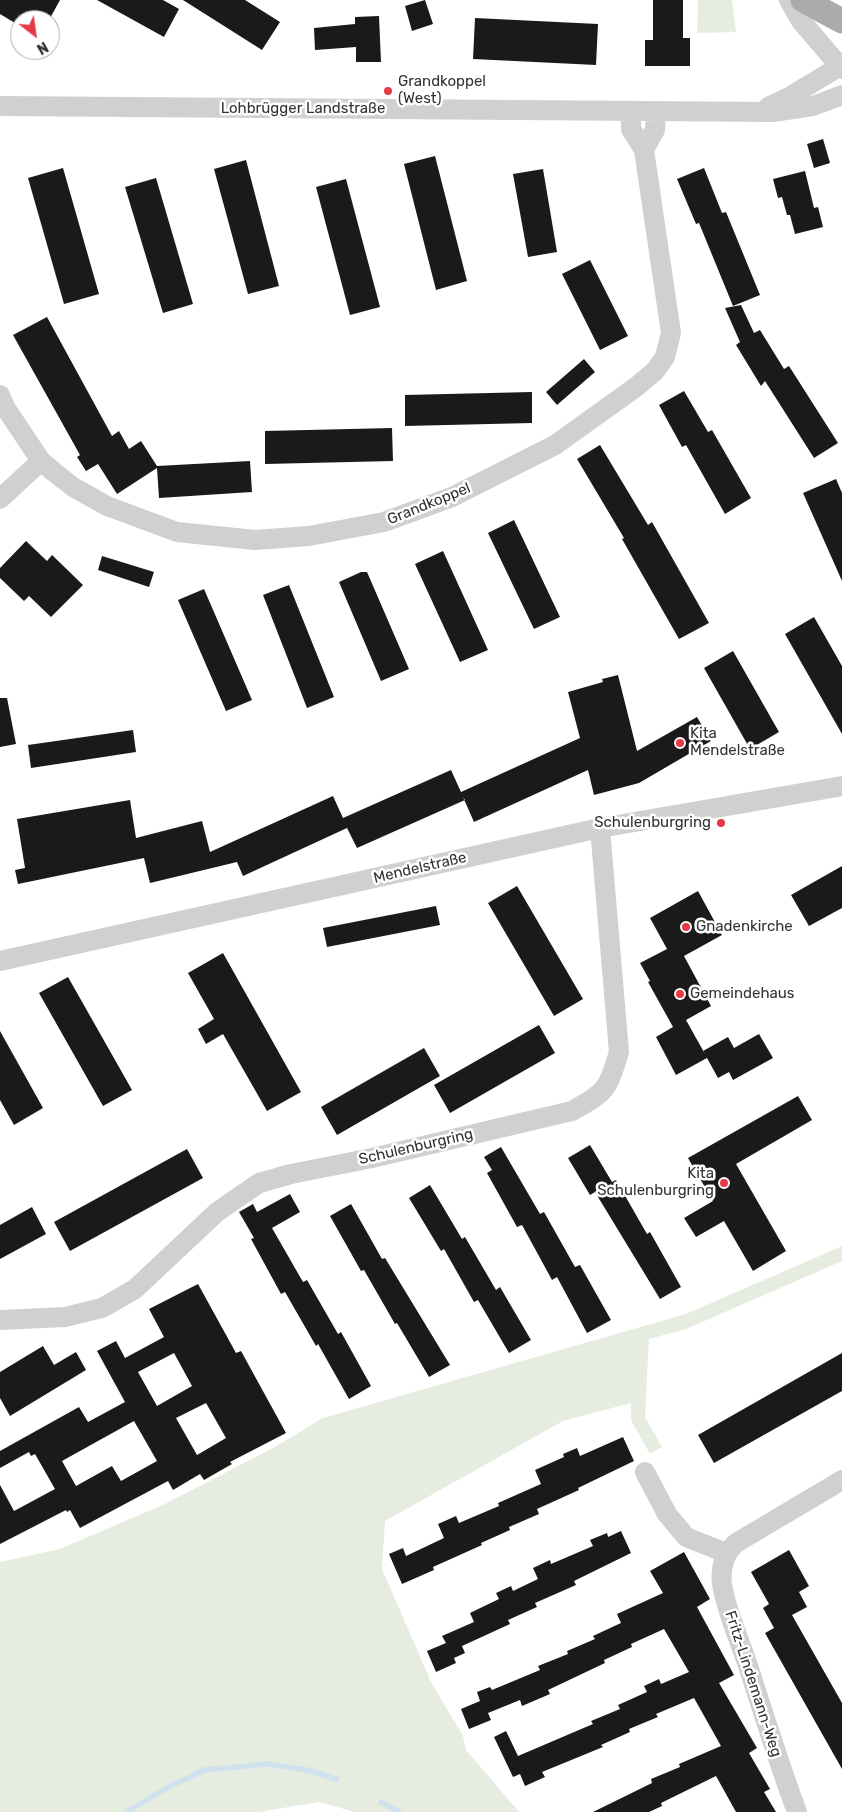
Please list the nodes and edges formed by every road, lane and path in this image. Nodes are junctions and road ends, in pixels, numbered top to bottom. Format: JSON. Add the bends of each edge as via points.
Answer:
{"nodes":[{"id":1,"x":789,"y":0,"type":"edge"},
{"id":2,"x":803,"y":0,"type":"edge"},
{"id":3,"x":842,"y":21,"type":"edge"},
{"id":4,"x":841,"y":67,"type":"edge"},
{"id":5,"x":842,"y":95,"type":"edge"},
{"id":6,"x":0,"y":106,"type":"edge"},
{"id":7,"x":631,"y":111,"type":"junction"},
{"id":8,"x":656,"y":111,"type":"junction"},
{"id":9,"x":756,"y":111,"type":"junction"},
{"id":10,"x":644,"y":150,"type":"junction"},
{"id":11,"x":0,"y":395,"type":"edge"},
{"id":12,"x":41,"y":461,"type":"junction"},
{"id":13,"x":0,"y":500,"type":"edge"},
{"id":14,"x":842,"y":786,"type":"edge"},
{"id":15,"x":600,"y":828,"type":"junction"},
{"id":16,"x":0,"y":961,"type":"edge"},
{"id":17,"x":0,"y":1320,"type":"edge"},
{"id":18,"x":645,"y":1472,"type":"dead end"},
{"id":19,"x":842,"y":1480,"type":"edge"},
{"id":20,"x":726,"y":1553,"type":"junction"},
{"id":21,"x":797,"y":1812,"type":"edge"}],
"edges":[{"from":1,"to":4,"type":"street","name":"Lohbrügger Landstraße","via":[[801,21]]},
{"from":2,"to":3,"type":"main road"},
{"from":4,"to":9,"type":"street","name":"Lohbrügger Landstraße","via":[[789,97]]},
{"from":5,"to":9,"type":"street","name":"Lohbrügger Landstraße","via":[[800,108]]},
{"from":6,"to":7,"type":"street","name":"Lohbrügger Landstraße"},
{"from":7,"to":8,"type":"street","name":"Lohbrügger Landstraße"},
{"from":7,"to":10,"type":"street","name":"Grandkoppel","via":[[631,129]]},
{"from":8,"to":9,"type":"street","name":"Lohbrügger Landstraße"},
{"from":8,"to":10,"type":"street","via":[[655,130]]},
{"from":10,"to":12,"type":"street","name":"Grandkoppel","via":[[668,302],[670,344],[655,372],[555,445],[452,497],[384,522],[309,536],[255,540],[177,532],[107,506],[72,487]]},
{"from":11,"to":12,"type":"street","name":"Grandkoppel"},
{"from":12,"to":13,"type":"street"},
{"from":14,"to":15,"type":"street","name":"Mendelstraße"},
{"from":15,"to":16,"type":"street","name":"Mendelstraße"},
{"from":15,"to":17,"type":"street","name":"Schulenburgring","via":[[619,1052],[608,1087],[572,1111],[259,1183],[217,1212],[135,1289],[102,1308],[65,1317]]},
{"from":18,"to":20,"type":"street","via":[[667,1514],[686,1538]]},
{"from":19,"to":20,"type":"street","via":[[754,1531]]},
{"from":20,"to":21,"type":"street","name":"Fritz-Lindemann-Weg","via":[[722,1584],[729,1610]]}]}
